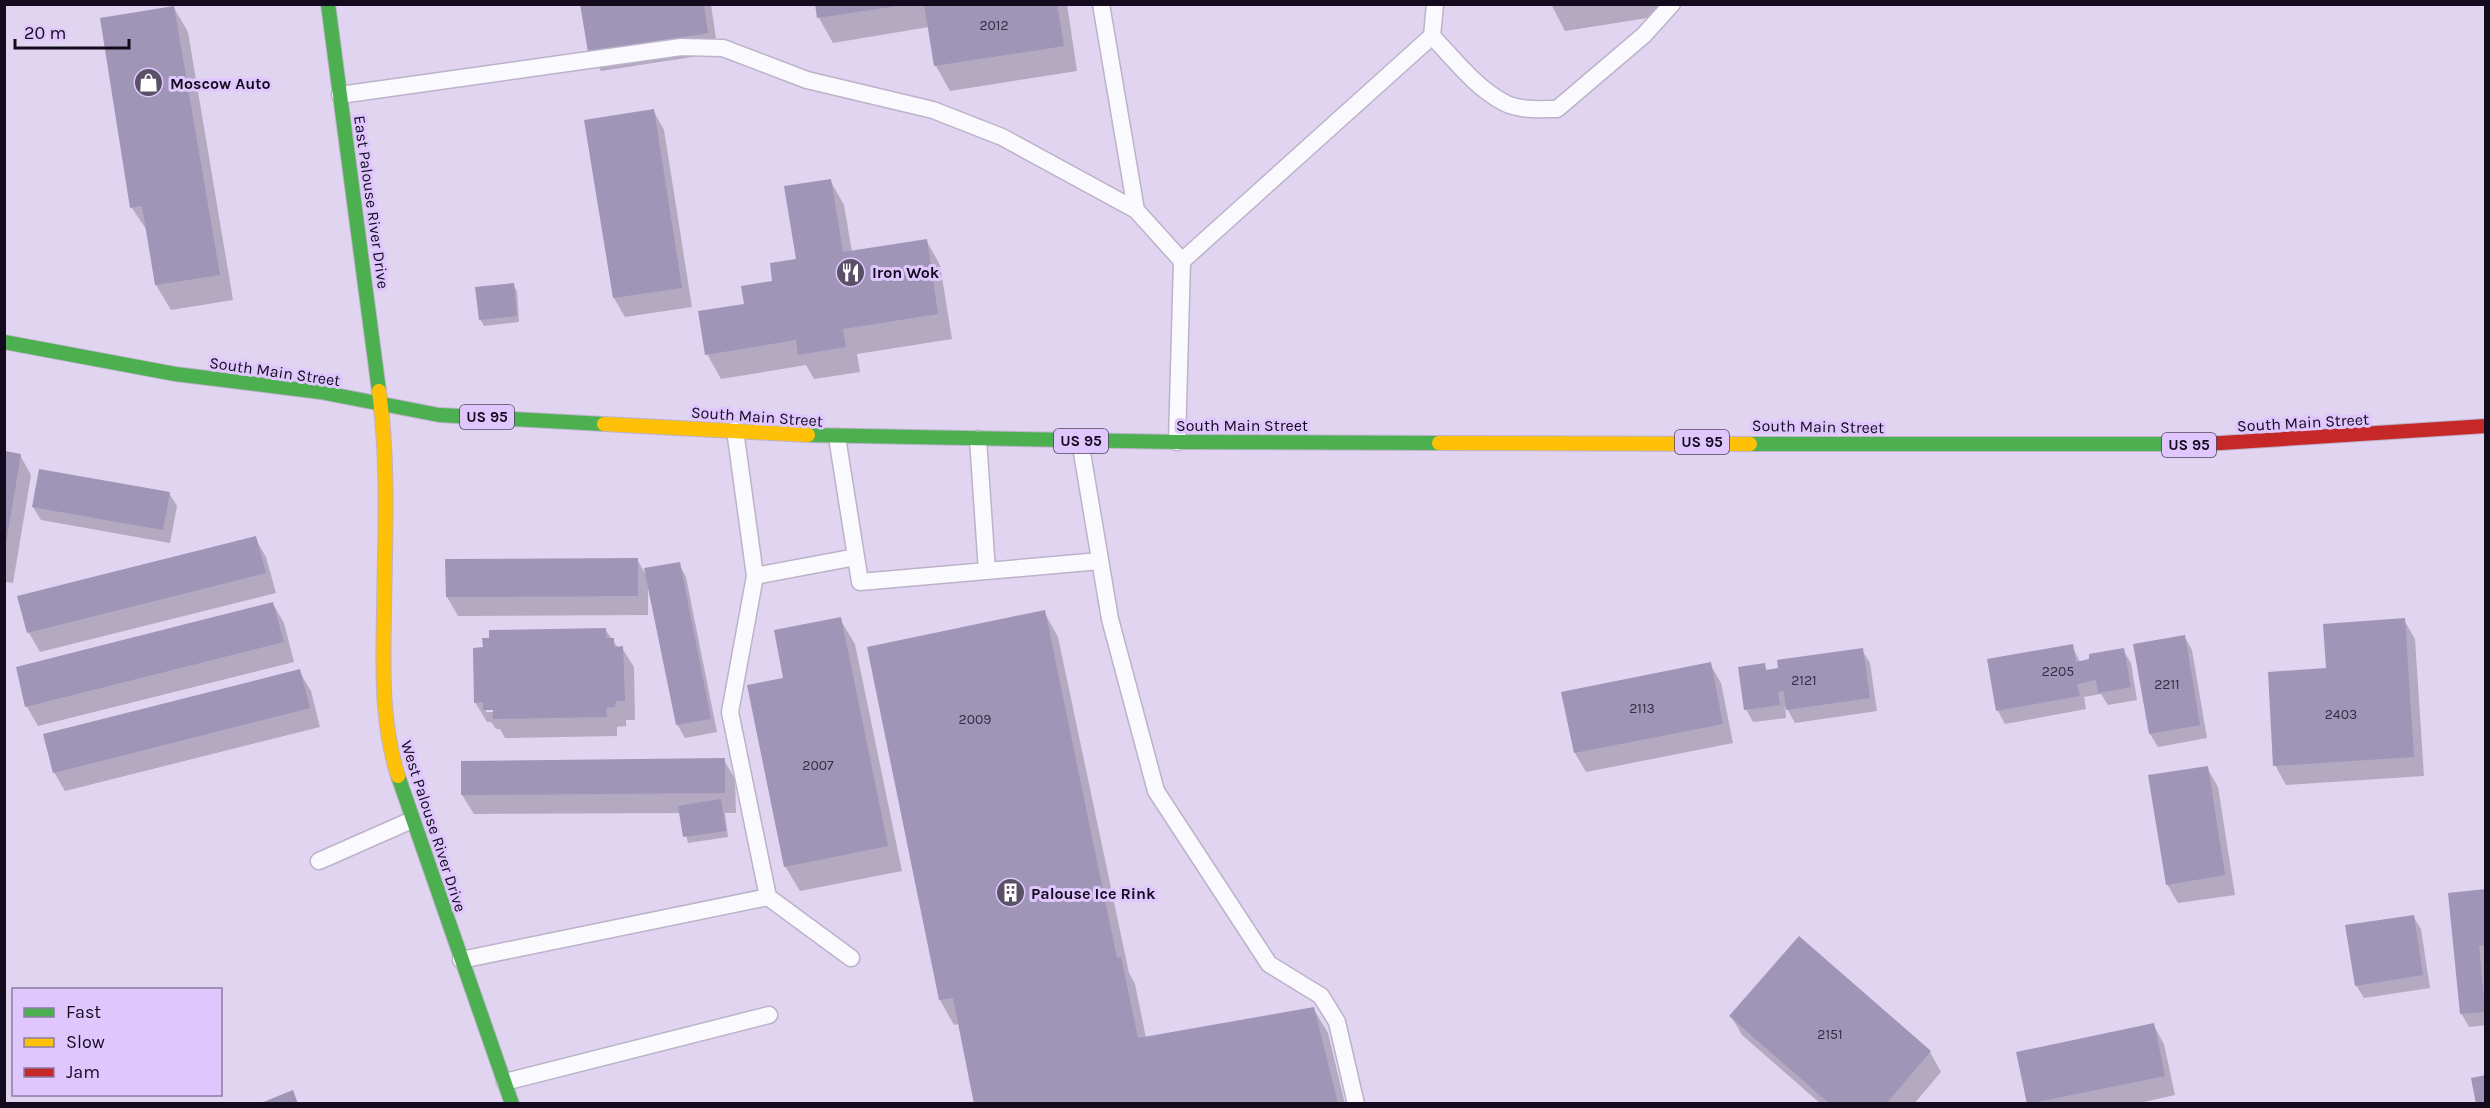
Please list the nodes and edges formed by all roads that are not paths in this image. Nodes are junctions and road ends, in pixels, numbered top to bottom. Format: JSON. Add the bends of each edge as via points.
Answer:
{"nodes":[{"id":1,"x":328,"y":4,"type":"edge"},
{"id":2,"x":1101,"y":4,"type":"edge"},
{"id":3,"x":1435,"y":4,"type":"edge"},
{"id":4,"x":1672,"y":4,"type":"edge"},
{"id":5,"x":1432,"y":36,"type":"junction"},
{"id":6,"x":340,"y":95,"type":"junction"},
{"id":7,"x":1136,"y":210,"type":"junction"},
{"id":8,"x":1182,"y":261,"type":"junction"},
{"id":9,"x":4,"y":342,"type":"edge"},
{"id":10,"x":381,"y":404,"type":"junction"},
{"id":11,"x":2485,"y":426,"type":"edge"},
{"id":12,"x":735,"y":430,"type":"junction"},
{"id":13,"x":837,"y":437,"type":"junction"},
{"id":14,"x":978,"y":439,"type":"junction"},
{"id":15,"x":1080,"y":441,"type":"junction"},
{"id":16,"x":1177,"y":442,"type":"junction"},
{"id":17,"x":856,"y":557,"type":"junction"},
{"id":18,"x":1100,"y":561,"type":"junction"},
{"id":19,"x":987,"y":571,"type":"junction"},
{"id":20,"x":755,"y":576,"type":"junction"},
{"id":21,"x":412,"y":820,"type":"junction"},
{"id":22,"x":319,"y":861,"type":"dead end"},
{"id":23,"x":768,"y":897,"type":"junction"},
{"id":24,"x":851,"y":958,"type":"dead end"},
{"id":25,"x":461,"y":960,"type":"junction"},
{"id":26,"x":769,"y":1015,"type":"dead end"},
{"id":27,"x":505,"y":1082,"type":"junction"},
{"id":28,"x":512,"y":1104,"type":"edge"},
{"id":29,"x":1356,"y":1104,"type":"edge"}],
"edges":[{"from":1,"to":6,"type":"main road","name":"East Palouse River Drive"},
{"from":2,"to":7,"type":"lane"},
{"from":3,"to":5,"type":"lane"},
{"from":4,"to":5,"type":"lane","via":[[1644,35],[1557,109],[1531,110],[1503,103],[1473,79]]},
{"from":5,"to":8,"type":"lane"},
{"from":6,"to":7,"type":"lane","via":[[681,46],[723,48],[807,80],[933,110],[1002,137]]},
{"from":6,"to":10,"type":"main road","name":"East Palouse River Drive"},
{"from":7,"to":8,"type":"lane"},
{"from":8,"to":16,"type":"lane"},
{"from":9,"to":10,"type":"main road","name":"South Main Street","number":"US 95","via":[[175,374],[320,392]]},
{"from":10,"to":12,"type":"main road","name":"South Main Street","number":"US 95","via":[[439,415]]},
{"from":10,"to":21,"type":"main road","name":"West Palouse River Drive","via":[[386,476],[383,685],[390,750]]},
{"from":11,"to":16,"type":"main road","name":"South Main Street","number":"US 95","via":[[2182,446]]},
{"from":12,"to":13,"type":"main road","name":"South Main Street","number":"US 95"},
{"from":12,"to":20,"type":"lane"},
{"from":13,"to":14,"type":"main road","name":"South Main Street","number":"US 95"},
{"from":13,"to":17,"type":"lane"},
{"from":14,"to":15,"type":"main road","name":"South Main Street","number":"US 95"},
{"from":14,"to":19,"type":"lane"},
{"from":15,"to":16,"type":"main road","name":"South Main Street","number":"US 95"},
{"from":15,"to":18,"type":"lane"},
{"from":17,"to":19,"type":"lane","via":[[860,582]]},
{"from":17,"to":20,"type":"lane"},
{"from":18,"to":19,"type":"lane"},
{"from":18,"to":29,"type":"lane","via":[[1110,619],[1155,792],[1269,964],[1321,996],[1336,1022]]},
{"from":20,"to":23,"type":"lane","via":[[730,712]]},
{"from":21,"to":22,"type":"lane"},
{"from":21,"to":25,"type":"main road","name":"West Palouse River Drive"},
{"from":23,"to":24,"type":"lane"},
{"from":23,"to":25,"type":"lane"},
{"from":25,"to":27,"type":"main road","name":"West Palouse River Drive"},
{"from":26,"to":27,"type":"lane"},
{"from":27,"to":28,"type":"main road","name":"West Palouse River Drive"}]}
